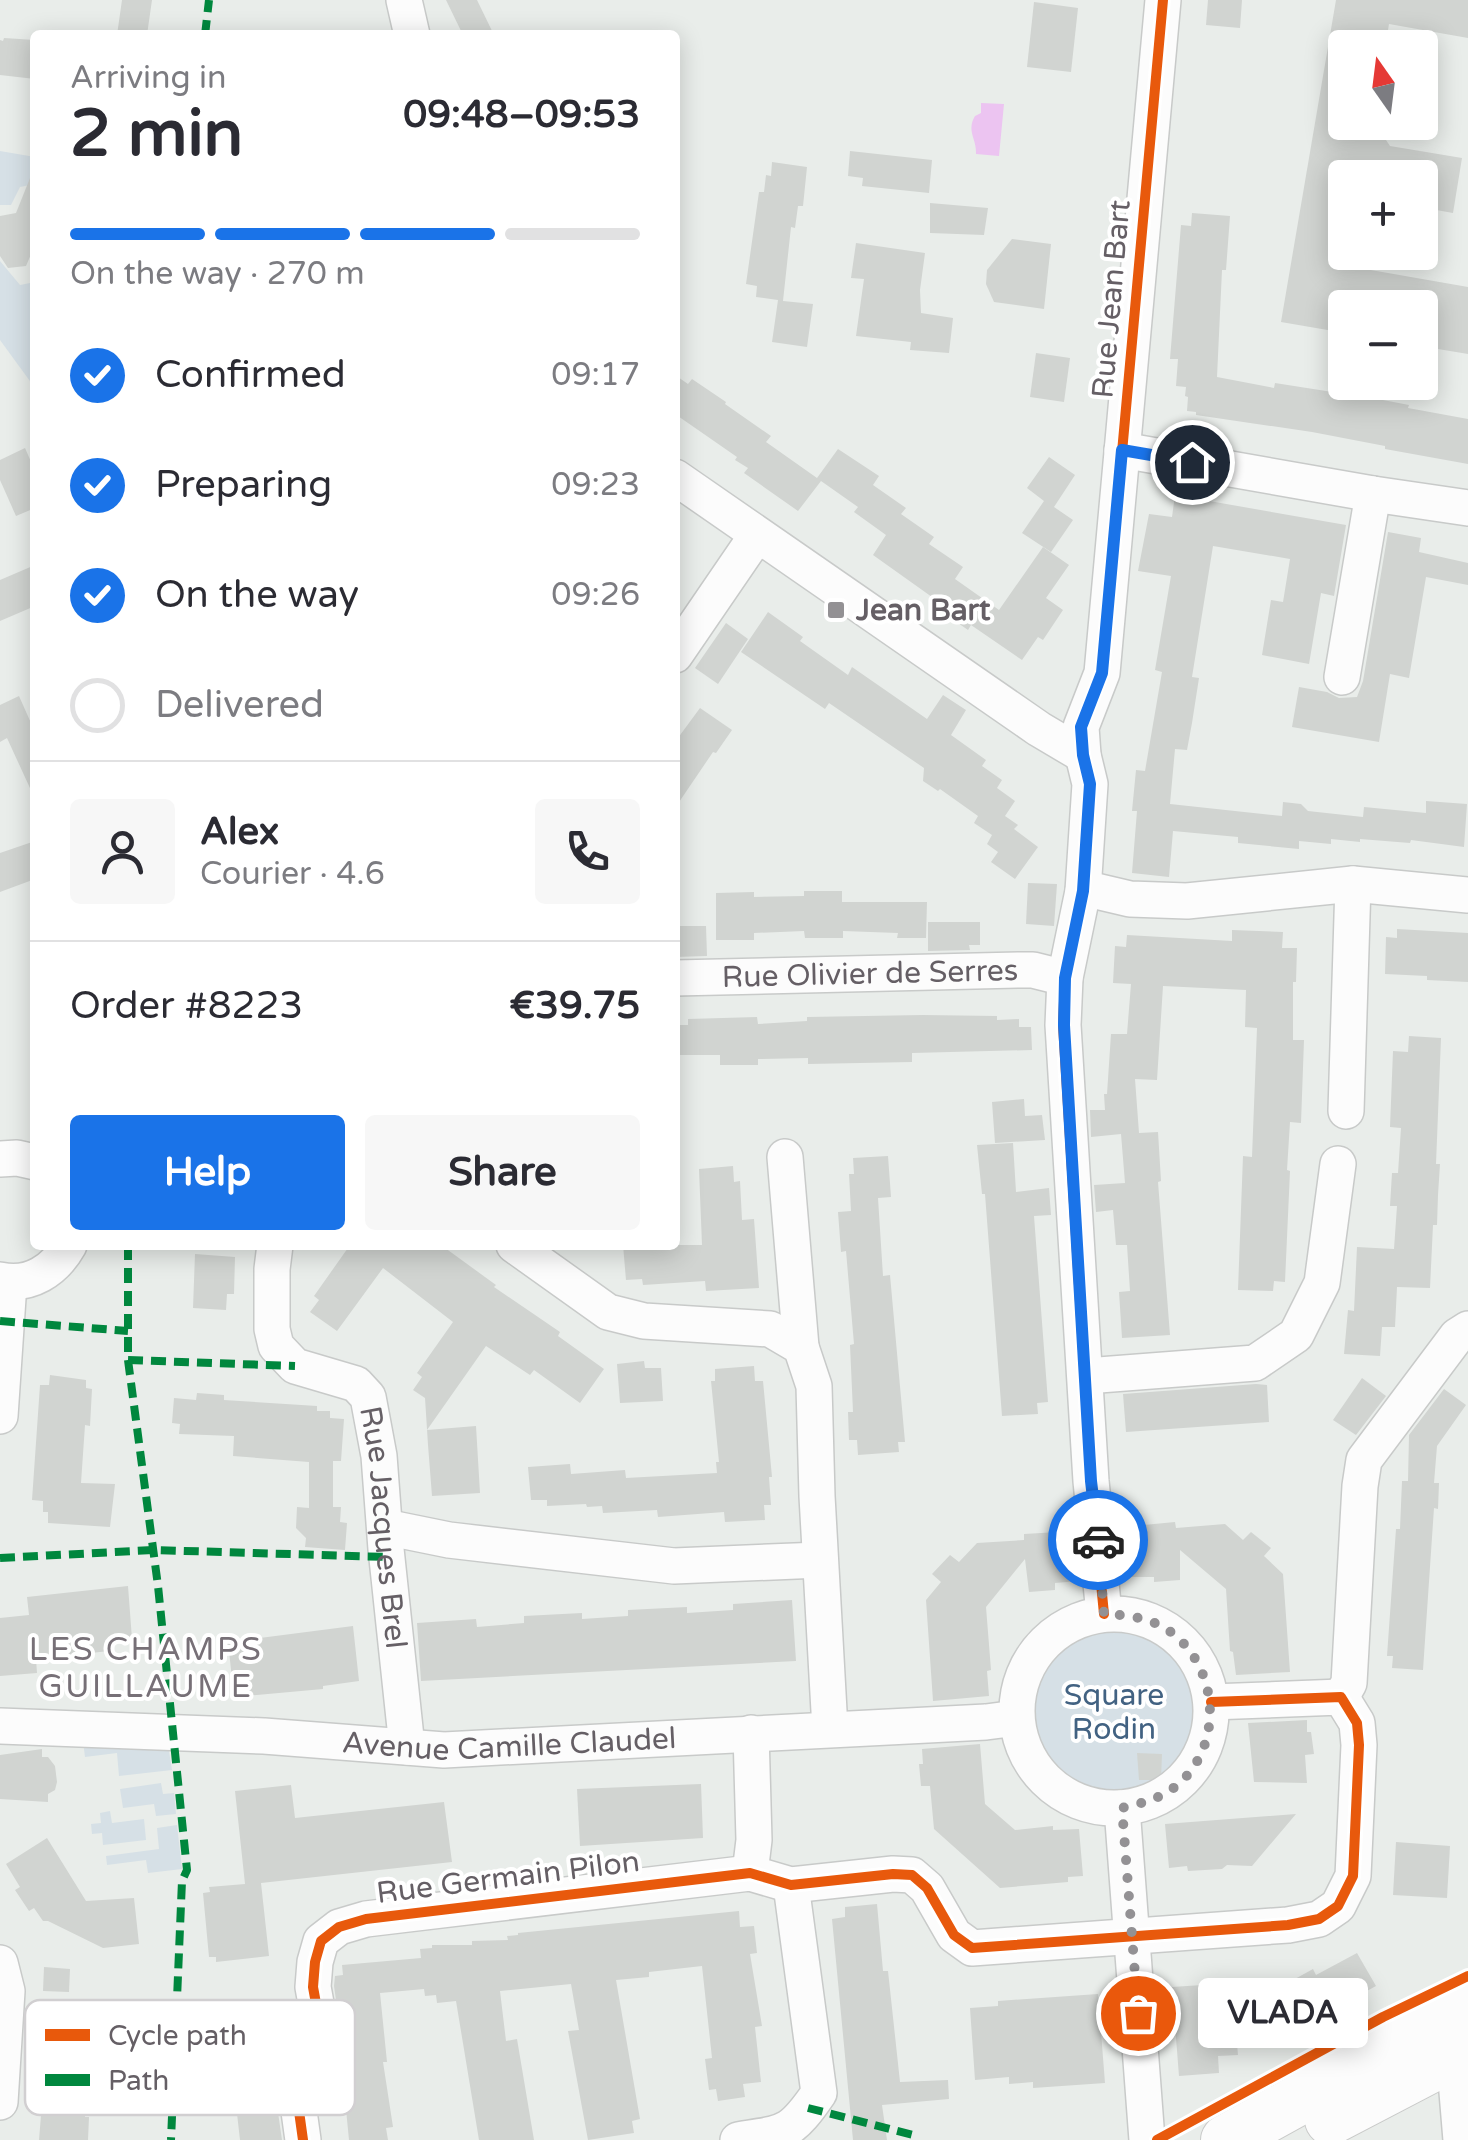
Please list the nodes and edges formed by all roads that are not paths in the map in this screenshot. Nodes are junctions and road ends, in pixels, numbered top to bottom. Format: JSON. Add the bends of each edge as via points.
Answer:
{"nodes":[{"id":1,"x":404,"y":0,"type":"edge"},
{"id":2,"x":1163,"y":0,"type":"edge"},
{"id":3,"x":411,"y":30,"type":"edge"},
{"id":4,"x":1122,"y":450,"type":"junction"},
{"id":5,"x":680,"y":481,"type":"edge"},
{"id":6,"x":1373,"y":494,"type":"junction"},
{"id":7,"x":1468,"y":508,"type":"edge"},
{"id":8,"x":757,"y":535,"type":"junction"},
{"id":9,"x":680,"y":648,"type":"edge"},
{"id":10,"x":1342,"y":677,"type":"dead end"},
{"id":11,"x":1083,"y":755,"type":"junction"},
{"id":12,"x":1353,"y":884,"type":"junction"},
{"id":13,"x":1083,"y":891,"type":"junction"},
{"id":14,"x":1468,"y":895,"type":"edge"},
{"id":15,"x":680,"y":978,"type":"edge"},
{"id":16,"x":1065,"y":978,"type":"junction"},
{"id":17,"x":1346,"y":1111,"type":"dead end"},
{"id":18,"x":785,"y":1157,"type":"dead end"},
{"id":19,"x":0,"y":1159,"type":"edge"},
{"id":20,"x":30,"y":1161,"type":"edge"},
{"id":21,"x":1338,"y":1164,"type":"dead end"},
{"id":22,"x":66,"y":1250,"type":"edge"},
{"id":23,"x":274,"y":1250,"type":"edge"},
{"id":24,"x":521,"y":1250,"type":"edge"},
{"id":25,"x":5,"y":1281,"type":"edge"},
{"id":26,"x":1468,"y":1328,"type":"edge"},
{"id":27,"x":801,"y":1347,"type":"junction"},
{"id":28,"x":1086,"y":1376,"type":"junction"},
{"id":29,"x":0,"y":1416,"type":"edge"},
{"id":30,"x":385,"y":1527,"type":"junction"},
{"id":31,"x":820,"y":1560,"type":"junction"},
{"id":32,"x":1104,"y":1614,"type":"junction"},
{"id":33,"x":1341,"y":1696,"type":"junction"},
{"id":34,"x":1211,"y":1702,"type":"junction"},
{"id":35,"x":1016,"y":1718,"type":"junction"},
{"id":36,"x":0,"y":1726,"type":"edge"},
{"id":37,"x":830,"y":1729,"type":"junction"},
{"id":38,"x":751,"y":1733,"type":"junction"},
{"id":39,"x":407,"y":1747,"type":"junction"},
{"id":40,"x":1122,"y":1808,"type":"junction"},
{"id":41,"x":750,"y":1873,"type":"junction"},
{"id":42,"x":791,"y":1886,"type":"junction"},
{"id":43,"x":1133,"y":1936,"type":"junction"},
{"id":44,"x":0,"y":1963,"type":"edge"},
{"id":45,"x":316,"y":2000,"type":"edge"},
{"id":46,"x":1463,"y":2038,"type":"edge"},
{"id":47,"x":0,"y":2102,"type":"edge"},
{"id":48,"x":300,"y":2115,"type":"edge"},
{"id":49,"x":304,"y":2140,"type":"edge"},
{"id":50,"x":738,"y":2140,"type":"edge"},
{"id":51,"x":1147,"y":2140,"type":"edge"},
{"id":52,"x":1226,"y":2140,"type":"edge"},
{"id":53,"x":1290,"y":2140,"type":"edge"},
{"id":54,"x":1461,"y":2140,"type":"edge"}],
"edges":[{"from":1,"to":3,"type":"street"},
{"from":2,"to":4,"type":"street","name":"Rue Jean Bart"},
{"from":4,"to":6,"type":"street"},
{"from":4,"to":11,"type":"street","name":"Rue Jean Bart","via":[[1102,673],[1081,727]]},
{"from":5,"to":8,"type":"street"},
{"from":6,"to":7,"type":"street"},
{"from":6,"to":10,"type":"street"},
{"from":8,"to":9,"type":"street"},
{"from":8,"to":11,"type":"street"},
{"from":11,"to":13,"type":"street","name":"Rue Jean Bart","via":[[1090,784]]},
{"from":12,"to":13,"type":"street","via":[[1188,901]]},
{"from":12,"to":14,"type":"street"},
{"from":12,"to":17,"type":"street"},
{"from":13,"to":16,"type":"street","name":"Rue Jean Bart"},
{"from":15,"to":16,"type":"street","name":"Rue Olivier de Serres","via":[[1032,970]]},
{"from":16,"to":28,"type":"street","name":"Rue Jean Bart"},
{"from":18,"to":27,"type":"street"},
{"from":19,"to":20,"type":"street"},
{"from":21,"to":28,"type":"street","via":[[1322,1284],[1296,1335],[1255,1362]]},
{"from":22,"to":25,"type":"street","via":[[47,1272]]},
{"from":23,"to":30,"type":"street","name":"Rue Jacques Brel","via":[[276,1346],[295,1366],[356,1384],[368,1397]]},
{"from":24,"to":27,"type":"street","via":[[608,1312],[644,1321],[770,1328]]},
{"from":25,"to":29,"type":"street"},
{"from":26,"to":33,"type":"street","via":[[1364,1460],[1349,1683]]},
{"from":27,"to":31,"type":"street","via":[[814,1386]]},
{"from":28,"to":32,"type":"street","name":"Rue Jean Bart"},
{"from":30,"to":31,"type":"street","via":[[674,1566]]},
{"from":30,"to":39,"type":"street","name":"Rue Jacques Brel"},
{"from":31,"to":37,"type":"street"},
{"from":32,"to":34,"type":"street","via":[[1130,1615],[1176,1636],[1194,1655]]},
{"from":32,"to":35,"type":"street","via":[[1076,1622],[1039,1648],[1022,1677]]},
{"from":33,"to":34,"type":"street"},
{"from":33,"to":43,"type":"street","via":[[1357,1723],[1359,1745],[1353,1876],[1338,1906],[1319,1919],[1288,1925]]},
{"from":34,"to":40,"type":"street","via":[[1210,1728],[1190,1771],[1170,1791]]},
{"from":35,"to":37,"type":"street","name":"Avenue Camille Claudel"},
{"from":35,"to":40,"type":"street","via":[[1033,1766],[1057,1790],[1088,1805]]},
{"from":36,"to":39,"type":"street","name":"Avenue Camille Claudel"},
{"from":37,"to":38,"type":"street","name":"Avenue Camille Claudel"},
{"from":38,"to":39,"type":"street","name":"Avenue Camille Claudel"},
{"from":38,"to":41,"type":"street"},
{"from":40,"to":43,"type":"street"},
{"from":41,"to":42,"type":"street","name":"Rue Germain Pilon"},
{"from":41,"to":45,"type":"street","name":"Rue Germain Pilon","via":[[366,1919],[322,1941],[314,1962]]},
{"from":42,"to":43,"type":"street","via":[[912,1875],[954,1935],[972,1948]]},
{"from":42,"to":50,"type":"street","via":[[819,2094],[798,2123],[781,2133]]},
{"from":43,"to":51,"type":"street"},
{"from":44,"to":47,"type":"street","via":[[7,1991]]},
{"from":46,"to":52,"type":"main road","via":[[1438,2023]]},
{"from":46,"to":53,"type":"main road"},
{"from":46,"to":54,"type":"street"},
{"from":48,"to":49,"type":"street","name":"Rue Germain Pilon"}]}
